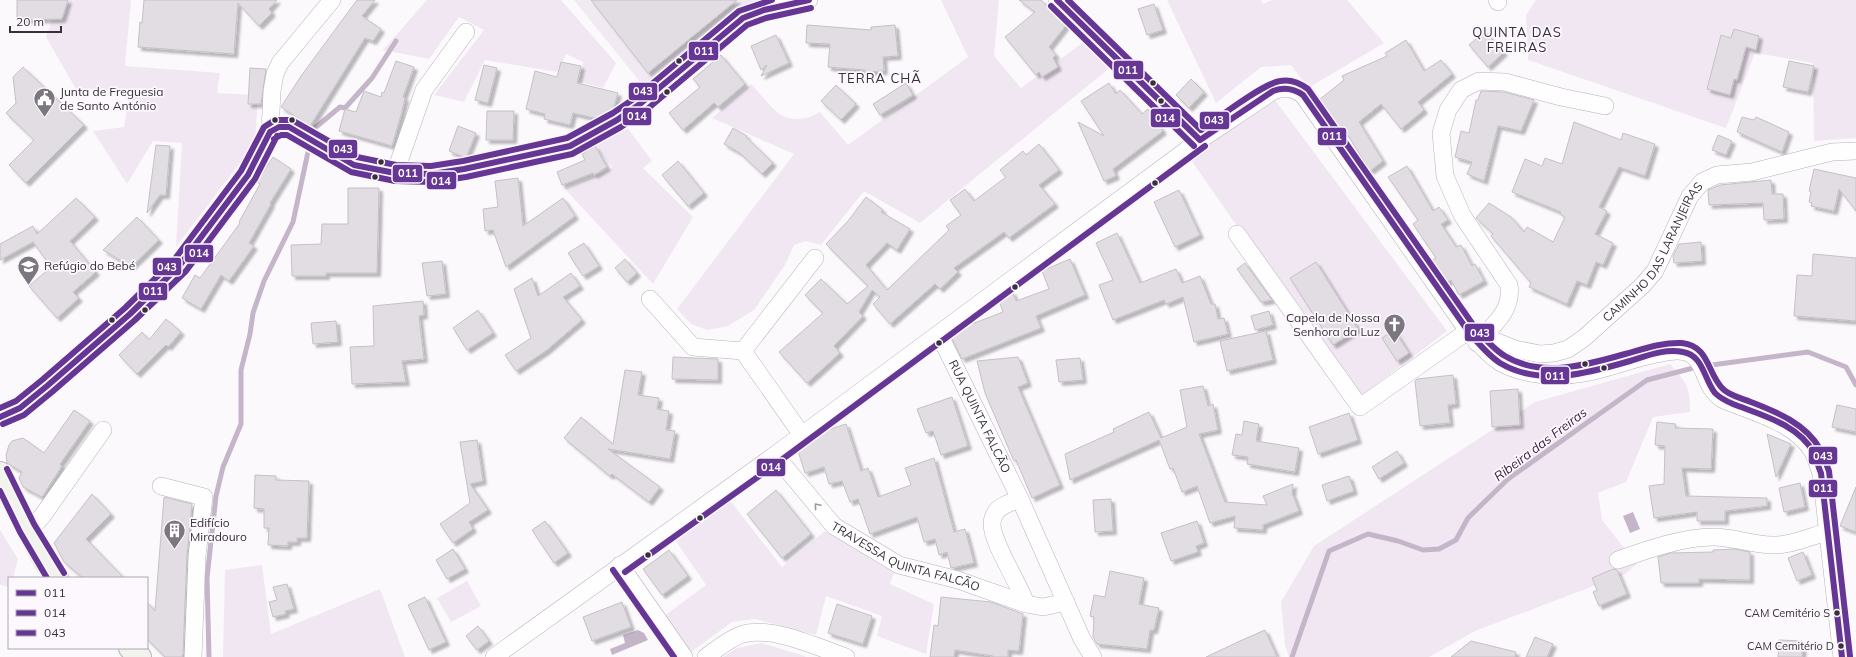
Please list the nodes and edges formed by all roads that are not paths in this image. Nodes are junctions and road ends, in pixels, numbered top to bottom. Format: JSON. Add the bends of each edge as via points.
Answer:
{"nodes":[{"id":1,"x":332,"y":0,"type":"edge"},
{"id":2,"x":809,"y":0,"type":"edge"},
{"id":3,"x":1057,"y":0,"type":"edge"},
{"id":4,"x":466,"y":32,"type":"dead end"},
{"id":5,"x":1605,"y":106,"type":"dead end"},
{"id":6,"x":270,"y":132,"type":"junction"},
{"id":7,"x":1200,"y":140,"type":"junction"},
{"id":8,"x":1856,"y":151,"type":"edge"},
{"id":9,"x":395,"y":174,"type":"junction"},
{"id":10,"x":1237,"y":234,"type":"dead end"},
{"id":11,"x":815,"y":258,"type":"dead end"},
{"id":12,"x":650,"y":298,"type":"dead end"},
{"id":13,"x":939,"y":334,"type":"junction"},
{"id":14,"x":1476,"y":337,"type":"junction"},
{"id":15,"x":743,"y":351,"type":"junction"},
{"id":16,"x":0,"y":417,"type":"edge"},
{"id":17,"x":103,"y":430,"type":"dead end"},
{"id":18,"x":802,"y":435,"type":"junction"},
{"id":19,"x":775,"y":455,"type":"junction"},
{"id":20,"x":0,"y":473,"type":"edge"},
{"id":21,"x":161,"y":486,"type":"dead end"},
{"id":22,"x":1020,"y":499,"type":"junction"},
{"id":23,"x":27,"y":528,"type":"junction"},
{"id":24,"x":1827,"y":532,"type":"junction"},
{"id":25,"x":1618,"y":560,"type":"dead end"},
{"id":26,"x":620,"y":565,"type":"junction"},
{"id":27,"x":56,"y":577,"type":"edge"},
{"id":28,"x":1066,"y":602,"type":"junction"},
{"id":29,"x":1026,"y":604,"type":"junction"},
{"id":30,"x":131,"y":649,"type":"edge"},
{"id":31,"x":140,"y":657,"type":"edge"},
{"id":32,"x":193,"y":657,"type":"edge"},
{"id":33,"x":494,"y":657,"type":"edge"},
{"id":34,"x":684,"y":657,"type":"edge"},
{"id":35,"x":706,"y":657,"type":"edge"},
{"id":36,"x":846,"y":657,"type":"edge"},
{"id":37,"x":1093,"y":657,"type":"edge"},
{"id":38,"x":1842,"y":657,"type":"edge"}],
"edges":[{"from":1,"to":6,"type":"street","via":[[280,63],[272,91]]},
{"from":2,"to":9,"type":"street","via":[[764,10],[743,18],[640,104],[570,146],[464,169],[432,174]]},
{"from":3,"to":7,"type":"street"},
{"from":4,"to":9,"type":"street","via":[[424,90]]},
{"from":5,"to":14,"type":"street","via":[[1505,82],[1479,81],[1462,90],[1448,110],[1441,133],[1445,176],[1462,215],[1509,285],[1509,302],[1504,313]]},
{"from":6,"to":9,"type":"street","via":[[279,127],[289,127],[354,165]]},
{"from":6,"to":16,"type":"street","via":[[248,175],[180,265],[130,314],[48,386],[20,408]]},
{"from":7,"to":13,"type":"street"},
{"from":7,"to":14,"type":"street","via":[[1273,91],[1281,88],[1298,91]]},
{"from":8,"to":14,"type":"street","name":"CAMINHO DAS LARANJEIRAS","via":[[1832,152],[1752,172],[1717,175],[1702,182],[1690,196],[1655,271],[1642,286],[1568,349],[1540,354]]},
{"from":10,"to":14,"type":"street","via":[[1360,407]]},
{"from":11,"to":15,"type":"street"},
{"from":12,"to":15,"type":"street","via":[[693,347]]},
{"from":13,"to":18,"type":"street"},
{"from":13,"to":22,"type":"street","name":"RUA QUINTA FALCÃO"},
{"from":14,"to":24,"type":"street","via":[[1501,362],[1524,371],[1545,375],[1586,372],[1634,358],[1669,352],[1692,354],[1699,362],[1714,394],[1783,425],[1800,436],[1813,453],[1821,472]]},
{"from":15,"to":18,"type":"street"},
{"from":17,"to":23,"type":"street","via":[[43,515]]},
{"from":18,"to":19,"type":"street"},
{"from":19,"to":26,"type":"street"},
{"from":29,"to":19,"type":"street","name":"TRAVESSA QUINTA FALCÃO","one_way":true,"via":[[958,580],[892,561],[834,526]]},
{"from":20,"to":23,"type":"street"},
{"from":21,"to":32,"type":"street","via":[[204,497],[196,556]]},
{"from":22,"to":28,"type":"street","name":"RUA QUINTA FALCÃO"},
{"from":22,"to":29,"type":"street","via":[[999,508],[993,516],[992,524],[1000,548]]},
{"from":23,"to":27,"type":"street"},
{"from":24,"to":25,"type":"street","via":[[1785,544],[1772,545],[1714,537],[1701,538],[1648,549]]},
{"from":24,"to":38,"type":"street"},
{"from":26,"to":33,"type":"street"},
{"from":26,"to":34,"type":"street"},
{"from":28,"to":29,"type":"street","name":"TRAVESSA QUINTA FALCÃO","via":[[1043,607]]},
{"from":28,"to":37,"type":"street","name":"RUA QUINTA FALCÃO"},
{"from":30,"to":31,"type":"street"},
{"from":35,"to":36,"type":"street","via":[[741,635],[758,631],[782,636]]}]}
